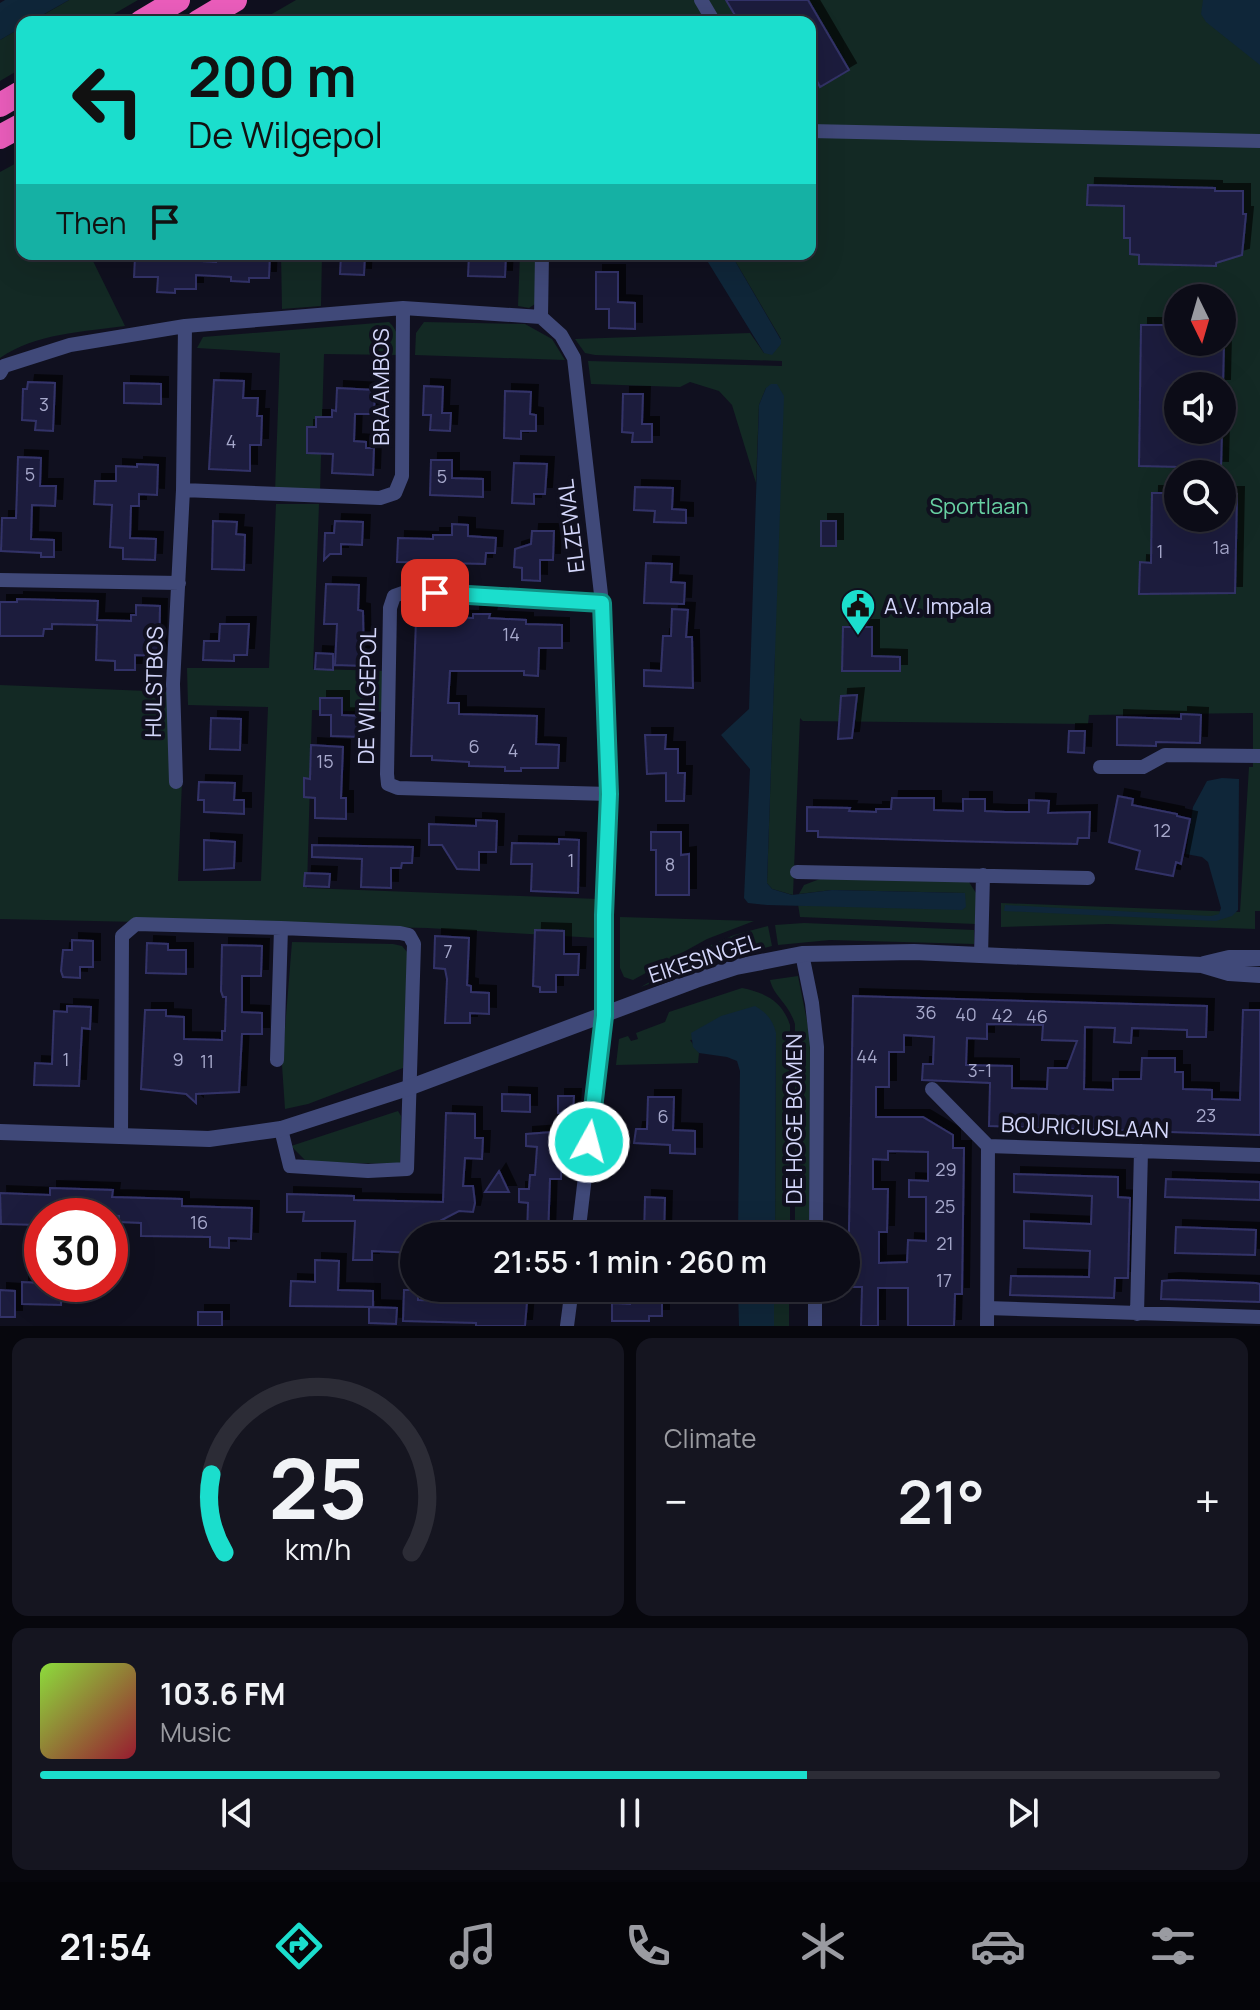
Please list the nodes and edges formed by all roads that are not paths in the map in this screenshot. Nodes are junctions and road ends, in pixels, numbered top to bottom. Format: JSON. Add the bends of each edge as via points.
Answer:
{"nodes":[{"id":1,"x":178,"y":0,"type":"edge"},
{"id":2,"x":235,"y":0,"type":"edge"},
{"id":3,"x":151,"y":16,"type":"edge"},
{"id":4,"x":208,"y":16,"type":"edge"},
{"id":5,"x":816,"y":131,"type":"edge"},
{"id":6,"x":1260,"y":141,"type":"edge"},
{"id":7,"x":542,"y":260,"type":"edge"},
{"id":8,"x":403,"y":308,"type":"junction"},
{"id":9,"x":541,"y":317,"type":"junction"},
{"id":10,"x":185,"y":326,"type":"junction"},
{"id":11,"x":0,"y":373,"type":"edge"},
{"id":12,"x":183,"y":490,"type":"junction"},
{"id":13,"x":0,"y":580,"type":"edge"},
{"id":14,"x":179,"y":583,"type":"junction"},
{"id":15,"x":602,"y":603,"type":"junction"},
{"id":16,"x":1260,"y":756,"type":"edge"},
{"id":17,"x":1100,"y":767,"type":"dead end"},
{"id":18,"x":176,"y":782,"type":"dead end"},
{"id":19,"x":609,"y":794,"type":"junction"},
{"id":20,"x":797,"y":872,"type":"dead end"},
{"id":21,"x":983,"y":875,"type":"junction"},
{"id":22,"x":1088,"y":878,"type":"dead end"},
{"id":23,"x":281,"y":928,"type":"junction"},
{"id":24,"x":802,"y":954,"type":"junction"},
{"id":25,"x":981,"y":956,"type":"junction"},
{"id":26,"x":1260,"y":958,"type":"edge"},
{"id":27,"x":1202,"y":965,"type":"junction"},
{"id":28,"x":1260,"y":975,"type":"edge"},
{"id":29,"x":604,"y":1016,"type":"junction"},
{"id":30,"x":277,"y":1060,"type":"dead end"},
{"id":31,"x":408,"y":1088,"type":"junction"},
{"id":32,"x":932,"y":1089,"type":"dead end"},
{"id":33,"x":281,"y":1129,"type":"junction"},
{"id":34,"x":0,"y":1132,"type":"edge"},
{"id":35,"x":121,"y":1137,"type":"junction"},
{"id":36,"x":988,"y":1146,"type":"junction"},
{"id":37,"x":1141,"y":1151,"type":"junction"},
{"id":38,"x":1260,"y":1155,"type":"edge"},
{"id":39,"x":580,"y":1222,"type":"edge"},
{"id":40,"x":816,"y":1222,"type":"edge"},
{"id":41,"x":570,"y":1302,"type":"edge"},
{"id":42,"x":815,"y":1302,"type":"edge"},
{"id":43,"x":987,"y":1308,"type":"junction"},
{"id":44,"x":1137,"y":1314,"type":"junction"},
{"id":45,"x":1260,"y":1317,"type":"edge"},
{"id":46,"x":567,"y":1326,"type":"edge"},
{"id":47,"x":815,"y":1326,"type":"edge"},
{"id":48,"x":987,"y":1326,"type":"edge"}],
"edges":[{"from":1,"to":3,"type":"highway"},
{"from":2,"to":4,"type":"highway"},
{"from":5,"to":6,"type":"street"},
{"from":7,"to":9,"type":"street"},
{"from":8,"to":9,"type":"street"},
{"from":8,"to":10,"type":"street","name":"BRAAMBOS"},
{"from":8,"to":12,"type":"street","name":"BRAAMBOS","via":[[402,476],[395,493],[380,498]]},
{"from":9,"to":15,"type":"street","name":"ELZEWAL","via":[[561,335],[574,358]]},
{"from":10,"to":11,"type":"street","name":"BRAAMBOS","via":[[70,345],[4,366]]},
{"from":10,"to":12,"type":"street"},
{"from":12,"to":14,"type":"street","name":"HULSTBOS"},
{"from":13,"to":14,"type":"street"},
{"from":14,"to":18,"type":"street","name":"HULSTBOS","via":[[173,684]]},
{"from":15,"to":19,"type":"street","name":"ELZEWAL"},
{"from":15,"to":19,"type":"street","name":"DE WILGEPOL","via":[[408,591],[394,596],[387,774],[388,784],[398,788]]},
{"from":16,"to":17,"type":"street","via":[[1165,755],[1143,767]]},
{"from":19,"to":29,"type":"street","name":"ELZEWAL"},
{"from":20,"to":21,"type":"street"},
{"from":21,"to":22,"type":"street"},
{"from":21,"to":25,"type":"street"},
{"from":23,"to":30,"type":"street"},
{"from":23,"to":31,"type":"street","via":[[409,935],[414,944]]},
{"from":23,"to":35,"type":"street","via":[[136,924],[122,936]]},
{"from":24,"to":25,"type":"street","name":"EIKESINGEL"},
{"from":24,"to":29,"type":"street","name":"EIKESINGEL","via":[[736,967]]},
{"from":24,"to":40,"type":"street","name":"DE HOGE BOMEN","via":[[817,1039]]},
{"from":25,"to":27,"type":"street","name":"EIKESINGEL"},
{"from":26,"to":27,"type":"street","name":"EIKESINGEL"},
{"from":27,"to":28,"type":"street","name":"EIKESINGEL"},
{"from":29,"to":31,"type":"street","name":"EIKESINGEL"},
{"from":29,"to":39,"type":"street","name":"ELZEWAL"},
{"from":31,"to":33,"type":"street","name":"EIKESINGEL"},
{"from":31,"to":33,"type":"street","via":[[407,1169],[290,1166]]},
{"from":32,"to":36,"type":"street","name":"BOURICIUSLAAN"},
{"from":33,"to":35,"type":"street","name":"EIKESINGEL","via":[[209,1139]]},
{"from":34,"to":35,"type":"street","name":"EIKESINGEL"},
{"from":36,"to":37,"type":"street","name":"BOURICIUSLAAN"},
{"from":36,"to":43,"type":"street"},
{"from":37,"to":38,"type":"street","name":"BOURICIUSLAAN"},
{"from":37,"to":44,"type":"street"},
{"from":41,"to":46,"type":"street"},
{"from":42,"to":47,"type":"street"},
{"from":43,"to":44,"type":"street"},
{"from":43,"to":48,"type":"street"},
{"from":44,"to":45,"type":"street"}]}
